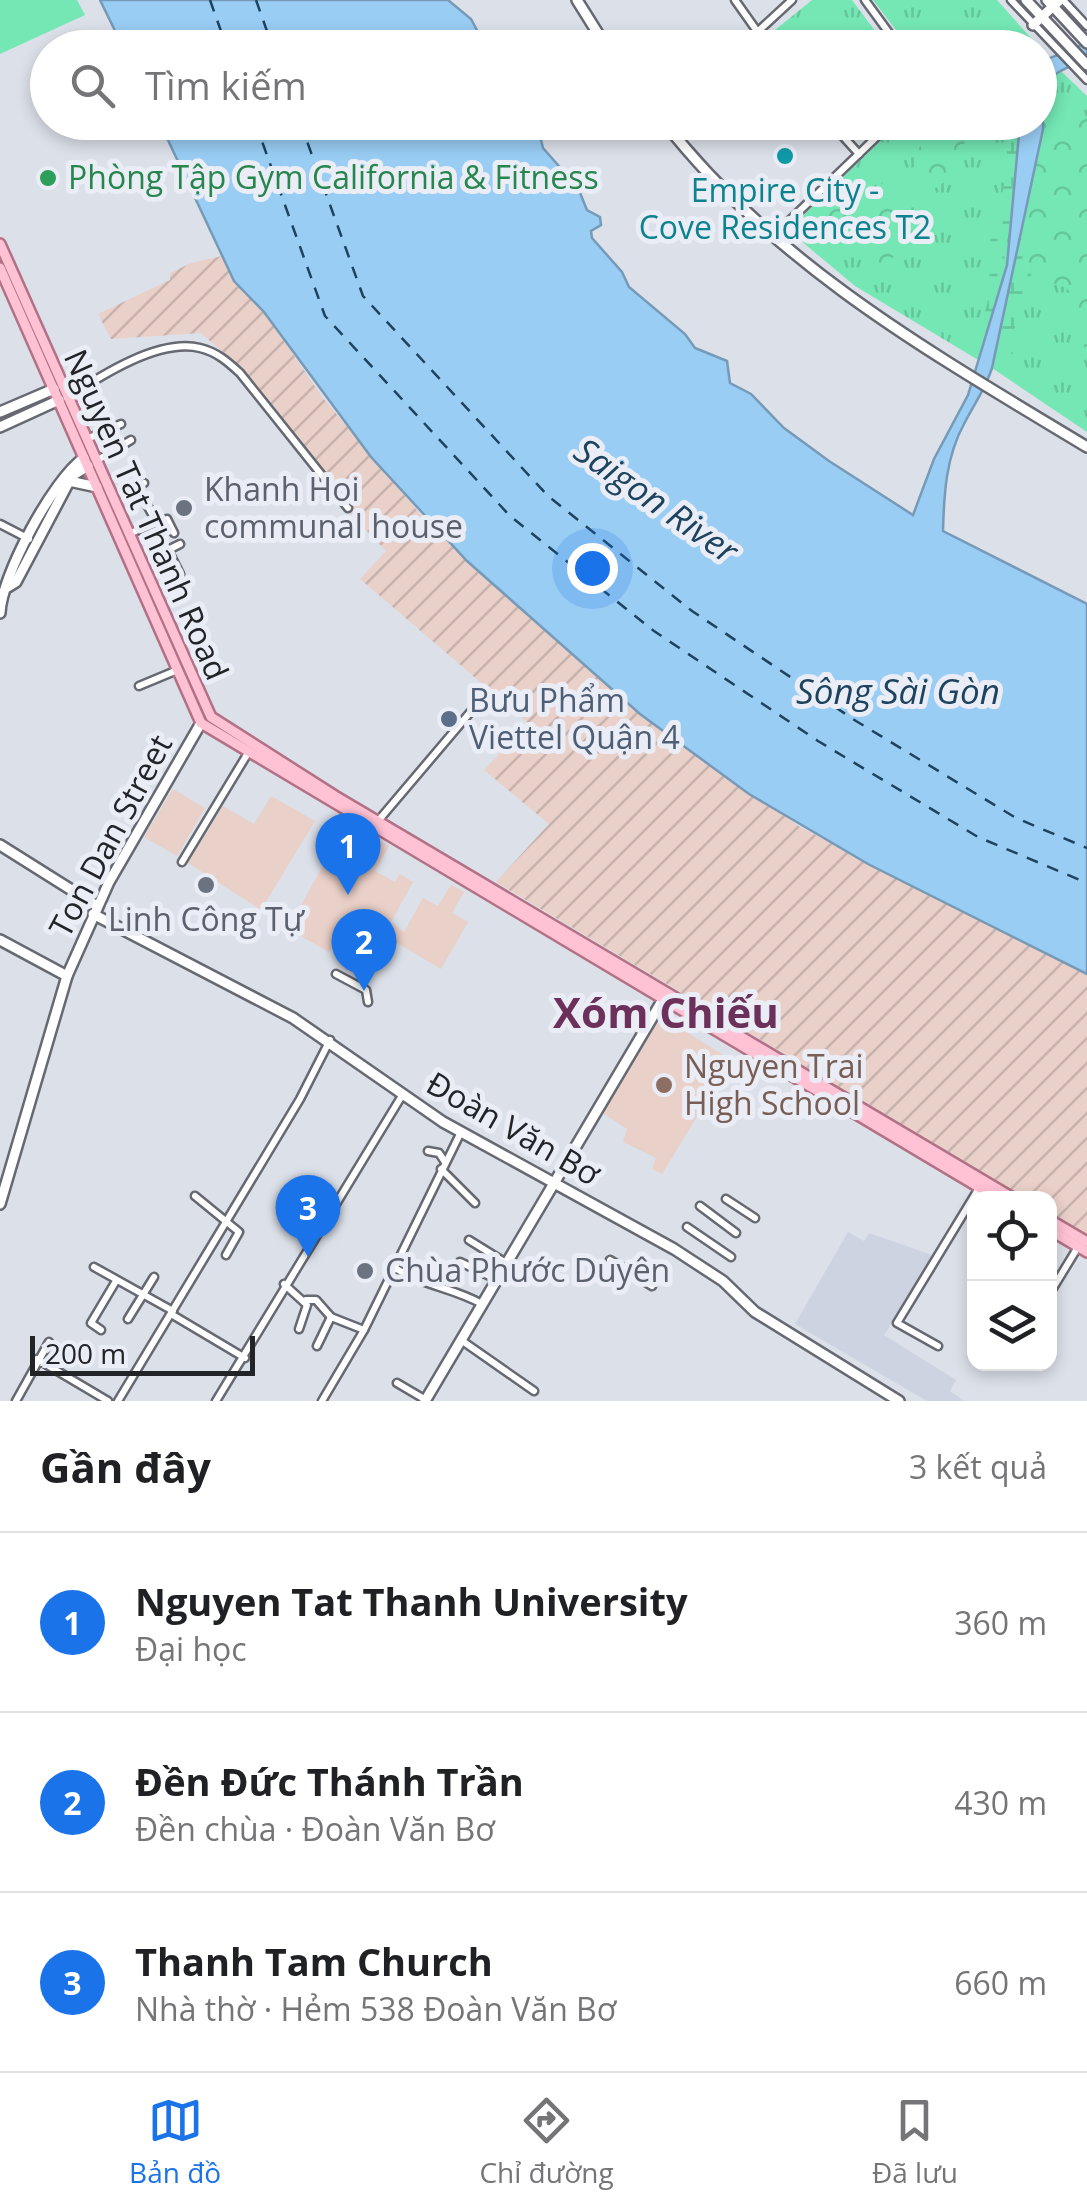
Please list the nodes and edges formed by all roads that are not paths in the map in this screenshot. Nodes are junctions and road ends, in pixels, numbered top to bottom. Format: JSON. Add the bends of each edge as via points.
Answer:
{"nodes":[{"id":1,"x":577,"y":0,"type":"edge"},
{"id":2,"x":735,"y":0,"type":"edge"},
{"id":3,"x":792,"y":0,"type":"edge"},
{"id":4,"x":865,"y":0,"type":"edge"},
{"id":5,"x":1010,"y":0,"type":"edge"},
{"id":6,"x":1026,"y":0,"type":"edge"},
{"id":7,"x":1056,"y":2,"type":"edge"},
{"id":8,"x":1037,"y":21,"type":"junction"},
{"id":9,"x":1087,"y":26,"type":"edge"},
{"id":10,"x":596,"y":30,"type":"edge"},
{"id":11,"x":755,"y":30,"type":"edge"},
{"id":12,"x":757,"y":30,"type":"edge"},
{"id":13,"x":887,"y":30,"type":"edge"},
{"id":14,"x":1045,"y":30,"type":"edge"},
{"id":15,"x":1057,"y":42,"type":"edge"},
{"id":16,"x":1087,"y":42,"type":"edge"},
{"id":17,"x":1057,"y":44,"type":"edge"},
{"id":18,"x":1087,"y":65,"type":"edge"},
{"id":19,"x":1087,"y":80,"type":"edge"},
{"id":20,"x":683,"y":140,"type":"edge"},
{"id":21,"x":846,"y":140,"type":"edge"},
{"id":22,"x":873,"y":140,"type":"edge"},
{"id":23,"x":859,"y":154,"type":"junction"},
{"id":24,"x":784,"y":224,"type":"dead end"},
{"id":25,"x":0,"y":244,"type":"edge"},
{"id":26,"x":0,"y":268,"type":"edge"},
{"id":27,"x":92,"y":381,"type":"junction"},
{"id":28,"x":58,"y":387,"type":"junction"},
{"id":29,"x":63,"y":399,"type":"junction"},
{"id":30,"x":0,"y":412,"type":"edge"},
{"id":31,"x":122,"y":424,"type":"dead end"},
{"id":32,"x":0,"y":427,"type":"edge"},
{"id":33,"x":81,"y":440,"type":"junction"},
{"id":34,"x":130,"y":440,"type":"dead end"},
{"id":35,"x":1087,"y":447,"type":"edge"},
{"id":36,"x":89,"y":462,"type":"junction"},
{"id":37,"x":70,"y":468,"type":"junction"},
{"id":38,"x":69,"y":481,"type":"junction"},
{"id":39,"x":144,"y":482,"type":"dead end"},
{"id":40,"x":98,"y":487,"type":"junction"},
{"id":41,"x":348,"y":508,"type":"dead end"},
{"id":42,"x":0,"y":524,"type":"edge"},
{"id":43,"x":156,"y":524,"type":"junction"},
{"id":44,"x":174,"y":533,"type":"dead end"},
{"id":45,"x":127,"y":534,"type":"junction"},
{"id":46,"x":29,"y":539,"type":"junction"},
{"id":47,"x":180,"y":544,"type":"dead end"},
{"id":48,"x":180,"y":574,"type":"dead end"},
{"id":49,"x":8,"y":587,"type":"junction"},
{"id":50,"x":1,"y":600,"type":"edge"},
{"id":51,"x":0,"y":614,"type":"edge"},
{"id":52,"x":175,"y":670,"type":"junction"},
{"id":53,"x":139,"y":686,"type":"dead end"},
{"id":54,"x":473,"y":709,"type":"dead end"},
{"id":55,"x":211,"y":717,"type":"junction"},
{"id":56,"x":200,"y":723,"type":"junction"},
{"id":57,"x":248,"y":753,"type":"junction"},
{"id":58,"x":376,"y":825,"type":"junction"},
{"id":59,"x":0,"y":845,"type":"edge"},
{"id":60,"x":182,"y":862,"type":"dead end"},
{"id":61,"x":95,"y":910,"type":"junction"},
{"id":62,"x":0,"y":940,"type":"edge"},
{"id":63,"x":336,"y":974,"type":"dead end"},
{"id":64,"x":67,"y":976,"type":"junction"},
{"id":65,"x":664,"y":997,"type":"junction"},
{"id":66,"x":368,"y":1002,"type":"dead end"},
{"id":67,"x":330,"y":1040,"type":"junction"},
{"id":68,"x":403,"y":1094,"type":"junction"},
{"id":69,"x":460,"y":1132,"type":"junction"},
{"id":70,"x":428,"y":1151,"type":"dead end"},
{"id":71,"x":443,"y":1166,"type":"junction"},
{"id":72,"x":552,"y":1183,"type":"junction"},
{"id":73,"x":980,"y":1188,"type":"junction"},
{"id":74,"x":985,"y":1191,"type":"edge"},
{"id":75,"x":1001,"y":1191,"type":"edge"},
{"id":76,"x":195,"y":1196,"type":"dead end"},
{"id":77,"x":726,"y":1199,"type":"dead end"},
{"id":78,"x":475,"y":1202,"type":"dead end"},
{"id":79,"x":0,"y":1204,"type":"edge"},
{"id":80,"x":700,"y":1206,"type":"dead end"},
{"id":81,"x":755,"y":1218,"type":"dead end"},
{"id":82,"x":226,"y":1223,"type":"junction"},
{"id":83,"x":1057,"y":1226,"type":"edge"},
{"id":84,"x":687,"y":1228,"type":"dead end"},
{"id":85,"x":736,"y":1232,"type":"dead end"},
{"id":86,"x":1057,"y":1234,"type":"edge"},
{"id":87,"x":469,"y":1240,"type":"dead end"},
{"id":88,"x":1084,"y":1247,"type":"edge"},
{"id":89,"x":226,"y":1255,"type":"dead end"},
{"id":90,"x":731,"y":1257,"type":"dead end"},
{"id":91,"x":610,"y":1260,"type":"dead end"},
{"id":92,"x":460,"y":1262,"type":"dead end"},
{"id":93,"x":506,"y":1263,"type":"junction"},
{"id":94,"x":392,"y":1266,"type":"junction"},
{"id":95,"x":94,"y":1267,"type":"dead end"},
{"id":96,"x":154,"y":1277,"type":"dead end"},
{"id":97,"x":496,"y":1279,"type":"junction"},
{"id":98,"x":116,"y":1280,"type":"junction"},
{"id":99,"x":284,"y":1284,"type":"junction"},
{"id":100,"x":1057,"y":1284,"type":"edge"},
{"id":101,"x":652,"y":1286,"type":"dead end"},
{"id":102,"x":142,"y":1294,"type":"junction"},
{"id":103,"x":305,"y":1300,"type":"junction"},
{"id":104,"x":482,"y":1304,"type":"junction"},
{"id":105,"x":172,"y":1312,"type":"junction"},
{"id":106,"x":331,"y":1317,"type":"junction"},
{"id":107,"x":128,"y":1319,"type":"dead end"},
{"id":108,"x":299,"y":1329,"type":"dead end"},
{"id":109,"x":101,"y":1330,"type":"dead end"},
{"id":110,"x":364,"y":1330,"type":"junction"},
{"id":111,"x":461,"y":1340,"type":"junction"},
{"id":112,"x":49,"y":1342,"type":"dead end"},
{"id":113,"x":317,"y":1346,"type":"dead end"},
{"id":114,"x":938,"y":1346,"type":"dead end"},
{"id":115,"x":245,"y":1358,"type":"junction"},
{"id":116,"x":38,"y":1360,"type":"junction"},
{"id":117,"x":396,"y":1383,"type":"dead end"},
{"id":118,"x":534,"y":1391,"type":"dead end"},
{"id":119,"x":425,"y":1400,"type":"edge"},
{"id":120,"x":16,"y":1401,"type":"edge"},
{"id":121,"x":108,"y":1401,"type":"edge"},
{"id":122,"x":118,"y":1401,"type":"edge"},
{"id":123,"x":216,"y":1401,"type":"edge"},
{"id":124,"x":322,"y":1401,"type":"edge"},
{"id":125,"x":900,"y":1401,"type":"edge"}],
"edges":[{"from":1,"to":10,"type":"street"},
{"from":2,"to":11,"type":"street"},
{"from":3,"to":12,"type":"street"},
{"from":4,"to":13,"type":"street"},
{"from":5,"to":8,"type":"street"},
{"from":6,"to":8,"type":"street"},
{"from":7,"to":8,"type":"street"},
{"from":7,"to":9,"type":"street"},
{"from":7,"to":16,"type":"street"},
{"from":8,"to":14,"type":"street"},
{"from":15,"to":18,"type":"street"},
{"from":17,"to":19,"type":"street"},
{"from":20,"to":35,"type":"street","via":[[726,191],[807,266]]},
{"from":21,"to":23,"type":"street"},
{"from":22,"to":23,"type":"street"},
{"from":23,"to":24,"type":"street"},
{"from":25,"to":28,"type":"main road","name":"Nguyen Tat Thanh Road"},
{"from":26,"to":28,"type":"main road"},
{"from":27,"to":28,"type":"street"},
{"from":27,"to":29,"type":"street"},
{"from":27,"to":41,"type":"street","via":[[167,348],[197,346],[220,355]]},
{"from":28,"to":29,"type":"main road","name":"Nguyen Tat Thanh Road"},
{"from":28,"to":30,"type":"street"},
{"from":29,"to":32,"type":"street"},
{"from":29,"to":33,"type":"main road","name":"Nguyen Tat Thanh Road"},
{"from":31,"to":33,"type":"street"},
{"from":33,"to":36,"type":"main road","name":"Nguyen Tat Thanh Road"},
{"from":33,"to":37,"type":"street"},
{"from":34,"to":36,"type":"street"},
{"from":36,"to":37,"type":"street"},
{"from":36,"to":38,"type":"street"},
{"from":36,"to":40,"type":"main road","name":"Nguyen Tat Thanh Road"},
{"from":36,"to":45,"type":"main road","name":"Nguyen Tat Thanh Road"},
{"from":37,"to":46,"type":"street"},
{"from":38,"to":40,"type":"street"},
{"from":38,"to":49,"type":"street"},
{"from":39,"to":43,"type":"street","via":[[137,487]]},
{"from":40,"to":52,"type":"main road","name":"Nguyen Tat Thanh Road"},
{"from":42,"to":46,"type":"street"},
{"from":43,"to":44,"type":"street","via":[[167,519]]},
{"from":43,"to":45,"type":"street"},
{"from":45,"to":55,"type":"main road","name":"Nguyen Tat Thanh Road"},
{"from":46,"to":49,"type":"street"},
{"from":47,"to":48,"type":"street","via":[[168,550]]},
{"from":49,"to":50,"type":"street"},
{"from":50,"to":51,"type":"street"},
{"from":52,"to":53,"type":"street"},
{"from":52,"to":56,"type":"main road","name":"Nguyen Tat Thanh Road"},
{"from":54,"to":58,"type":"street"},
{"from":55,"to":56,"type":"main road"},
{"from":55,"to":58,"type":"main road","name":"Nguyen Tat Thanh Road"},
{"from":56,"to":57,"type":"main road","name":"Nguyen Tat Thanh Road"},
{"from":56,"to":61,"type":"street","name":"Ton Dan Street"},
{"from":57,"to":58,"type":"main road","name":"Nguyen Tat Thanh Road"},
{"from":57,"to":60,"type":"street"},
{"from":58,"to":65,"type":"main road","name":"Nguyen Tat Thanh Road"},
{"from":58,"to":65,"type":"main road","name":"Nguyen Tat Thanh Road"},
{"from":59,"to":61,"type":"street","name":"Đoàn Văn Bơ"},
{"from":61,"to":64,"type":"street","name":"Ton Dan Street"},
{"from":61,"to":67,"type":"street","name":"Đoàn Văn Bơ"},
{"from":62,"to":64,"type":"street"},
{"from":63,"to":66,"type":"street","via":[[366,990]]},
{"from":64,"to":79,"type":"street","name":"Ton Dan Street"},
{"from":65,"to":72,"type":"street"},
{"from":65,"to":73,"type":"main road","name":"Nguyen Tat Thanh Road"},
{"from":65,"to":75,"type":"main road","name":"Nguyen Tat Thanh Road"},
{"from":67,"to":68,"type":"street","name":"Đoàn Văn Bơ"},
{"from":67,"to":82,"type":"street"},
{"from":68,"to":69,"type":"street","name":"Đoàn Văn Bơ"},
{"from":68,"to":99,"type":"street"},
{"from":69,"to":71,"type":"street"},
{"from":69,"to":72,"type":"street","name":"Đoàn Văn Bơ"},
{"from":70,"to":71,"type":"street","via":[[439,1153]]},
{"from":71,"to":78,"type":"street"},
{"from":71,"to":94,"type":"street"},
{"from":72,"to":93,"type":"street"},
{"from":72,"to":125,"type":"street","name":"Đoàn Văn Bơ","via":[[674,1249],[756,1312]]},
{"from":73,"to":74,"type":"main road","name":"Nguyen Tat Thanh Road"},
{"from":73,"to":114,"type":"street","via":[[898,1324]]},
{"from":76,"to":82,"type":"street"},
{"from":77,"to":81,"type":"street"},
{"from":80,"to":85,"type":"street"},
{"from":82,"to":89,"type":"street","via":[[239,1232]]},
{"from":82,"to":105,"type":"street"},
{"from":83,"to":88,"type":"main road"},
{"from":84,"to":90,"type":"street"},
{"from":86,"to":88,"type":"main road"},
{"from":87,"to":93,"type":"street"},
{"from":88,"to":100,"type":"street"},
{"from":91,"to":101,"type":"street"},
{"from":92,"to":97,"type":"street"},
{"from":93,"to":97,"type":"street"},
{"from":94,"to":104,"type":"street"},
{"from":94,"to":110,"type":"street"},
{"from":95,"to":98,"type":"street"},
{"from":96,"to":102,"type":"street"},
{"from":97,"to":104,"type":"street"},
{"from":98,"to":102,"type":"street"},
{"from":98,"to":109,"type":"street","via":[[91,1323]]},
{"from":99,"to":103,"type":"street"},
{"from":99,"to":115,"type":"street"},
{"from":102,"to":105,"type":"street"},
{"from":102,"to":107,"type":"street"},
{"from":103,"to":106,"type":"street","via":[[316,1300]]},
{"from":103,"to":108,"type":"street"},
{"from":104,"to":111,"type":"street"},
{"from":105,"to":115,"type":"street"},
{"from":105,"to":122,"type":"street"},
{"from":106,"to":110,"type":"street"},
{"from":106,"to":113,"type":"street"},
{"from":110,"to":124,"type":"street"},
{"from":111,"to":118,"type":"street"},
{"from":111,"to":119,"type":"street"},
{"from":112,"to":116,"type":"street"},
{"from":115,"to":123,"type":"street"},
{"from":116,"to":120,"type":"street"},
{"from":116,"to":121,"type":"street"},
{"from":117,"to":119,"type":"street"}]}
